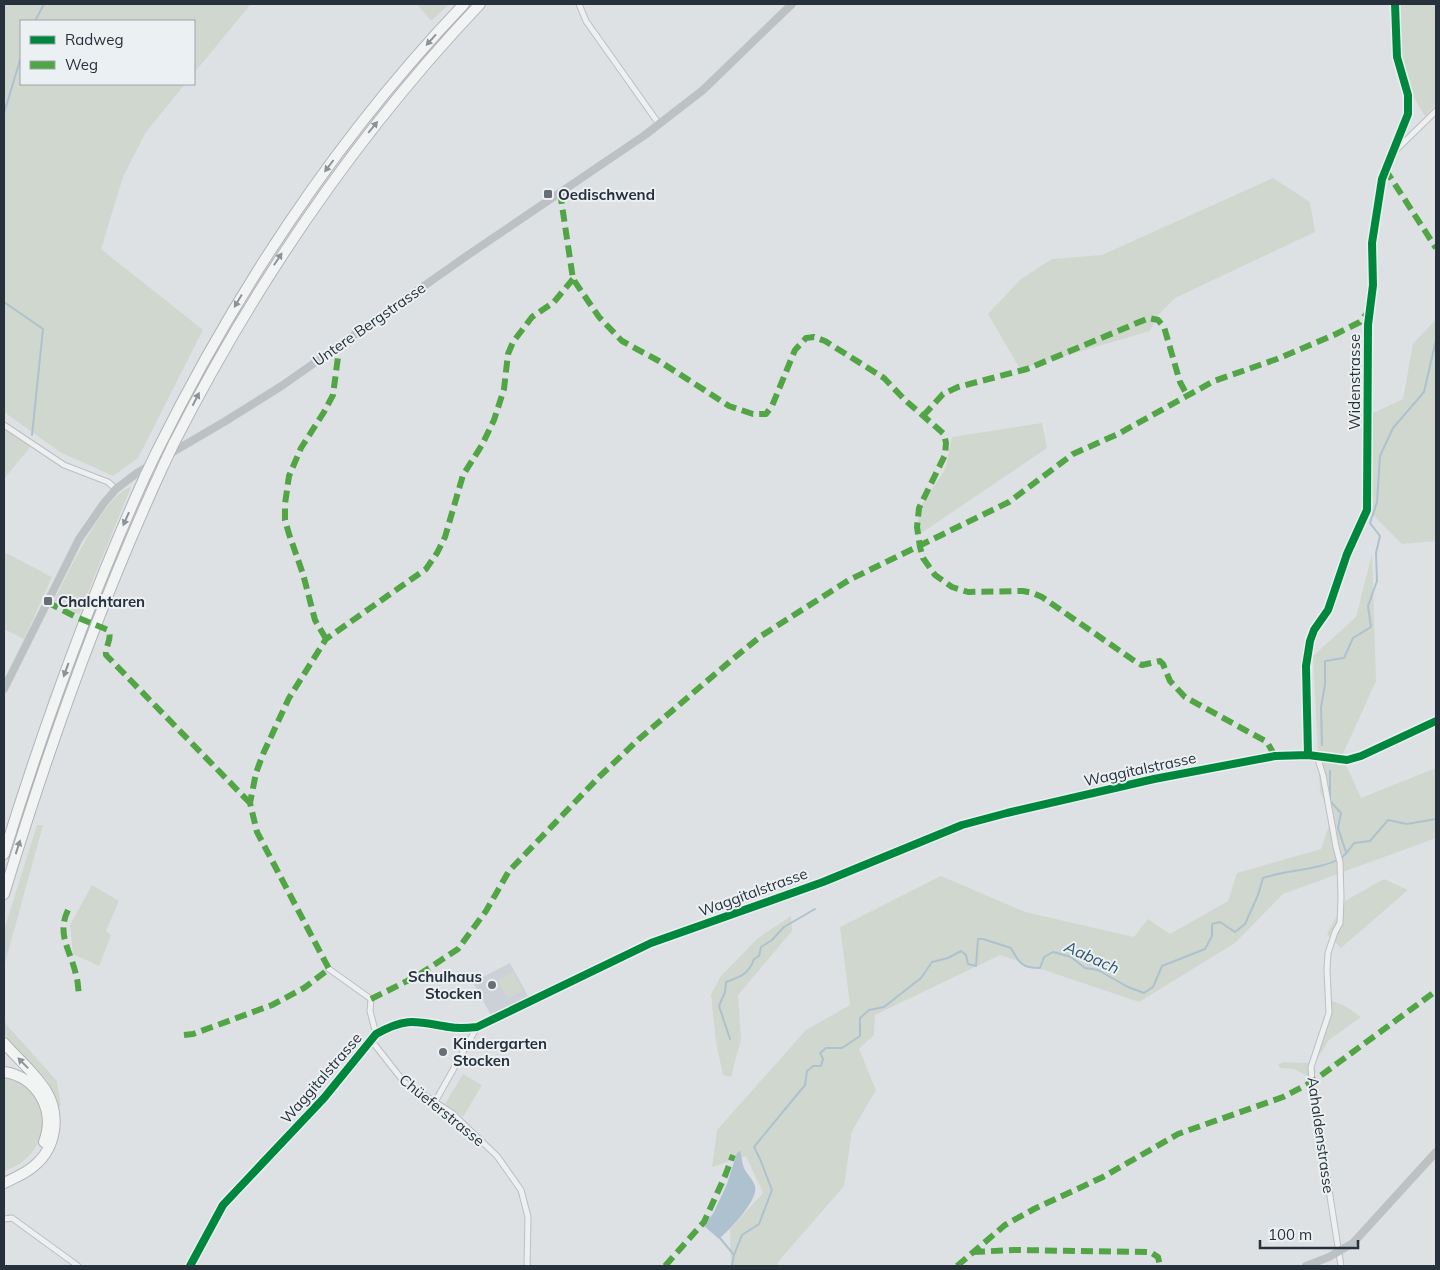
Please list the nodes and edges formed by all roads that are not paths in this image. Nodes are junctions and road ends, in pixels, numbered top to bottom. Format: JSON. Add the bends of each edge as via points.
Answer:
{"nodes":[{"id":1,"x":464,"y":4,"type":"edge"},
{"id":2,"x":480,"y":4,"type":"edge"},
{"id":3,"x":579,"y":4,"type":"edge"},
{"id":4,"x":792,"y":4,"type":"edge"},
{"id":5,"x":1395,"y":4,"type":"edge"},
{"id":6,"x":1436,"y":111,"type":"edge"},
{"id":7,"x":659,"y":124,"type":"junction"},
{"id":8,"x":1394,"y":152,"type":"junction"},
{"id":9,"x":4,"y":426,"type":"edge"},
{"id":10,"x":116,"y":489,"type":"junction"},
{"id":11,"x":4,"y":689,"type":"edge"},
{"id":12,"x":1436,"y":721,"type":"edge"},
{"id":13,"x":1308,"y":755,"type":"junction"},
{"id":14,"x":1317,"y":756,"type":"junction"},
{"id":15,"x":4,"y":854,"type":"edge"},
{"id":16,"x":4,"y":894,"type":"edge"},
{"id":17,"x":329,"y":969,"type":"dead end"},
{"id":18,"x":477,"y":1027,"type":"junction"},
{"id":19,"x":376,"y":1034,"type":"junction"},
{"id":20,"x":371,"y":1040,"type":"junction"},
{"id":21,"x":4,"y":1043,"type":"edge"},
{"id":22,"x":4,"y":1072,"type":"edge"},
{"id":23,"x":435,"y":1102,"type":"junction"},
{"id":24,"x":1436,"y":1152,"type":"edge"},
{"id":25,"x":4,"y":1176,"type":"edge"},
{"id":26,"x":4,"y":1183,"type":"edge"},
{"id":27,"x":4,"y":1219,"type":"edge"},
{"id":28,"x":1339,"y":1252,"type":"junction"},
{"id":29,"x":78,"y":1266,"type":"edge"},
{"id":30,"x":190,"y":1266,"type":"edge"},
{"id":31,"x":527,"y":1266,"type":"edge"},
{"id":32,"x":1306,"y":1266,"type":"edge"},
{"id":33,"x":1342,"y":1266,"type":"edge"}],
"edges":[{"from":1,"to":15,"type":"highway","one_way":true,"bridge":true,"via":[[373,108],[298,208],[223,326],[186,394],[109,557],[71,654]]},
{"from":16,"to":2,"type":"highway","one_way":true,"bridge":true,"via":[[81,662],[120,562],[198,396],[238,325],[316,203],[407,85]]},
{"from":3,"to":7,"type":"street","via":[[586,21]]},
{"from":4,"to":7,"type":"main road","name":"Untere Bergstrasse","via":[[723,72]]},
{"from":5,"to":8,"type":"street","name":"Widenstrasse","via":[[1396,57],[1408,95],[1408,114]]},
{"from":6,"to":8,"type":"street"},
{"from":7,"to":10,"type":"main road","name":"Untere Bergstrasse","via":[[283,385]]},
{"from":8,"to":13,"type":"street","name":"Widenstrasse","via":[[1382,179],[1372,243],[1367,510],[1347,554],[1328,610],[1310,641],[1306,666]]},
{"from":9,"to":10,"type":"street","via":[[64,465],[108,482]]},
{"from":10,"to":11,"type":"main road","name":"Untere Bergstrasse","via":[[79,539]]},
{"from":12,"to":14,"type":"street","name":"Waggitalstrasse","via":[[1361,756],[1347,760]]},
{"from":13,"to":14,"type":"street","name":"Waggitalstrasse"},
{"from":13,"to":18,"type":"street","name":"Waggitalstrasse","via":[[1275,756],[1154,779],[962,825],[823,882],[651,943]]},
{"from":14,"to":28,"type":"street","name":"Aahaldenstrasse","via":[[1340,862],[1340,923],[1328,953],[1329,1013],[1312,1066],[1312,1082]]},
{"from":17,"to":19,"type":"street","via":[[371,999],[370,1011]]},
{"from":18,"to":19,"type":"street","name":"Waggitalstrasse","via":[[410,1022]]},
{"from":18,"to":23,"type":"street"},
{"from":19,"to":20,"type":"street","name":"Waggitalstrasse"},
{"from":20,"to":23,"type":"street","name":"Chüeferstrasse","via":[[404,1082]]},
{"from":20,"to":30,"type":"street","name":"Waggitalstrasse","via":[[324,1098],[224,1205]]},
{"from":26,"to":21,"type":"highway","one_way":true,"via":[[26,1172],[41,1159],[51,1142],[55,1125],[53,1108],[45,1090]]},
{"from":22,"to":25,"type":"highway","via":[[20,1077],[36,1089],[48,1120],[46,1136],[38,1152],[27,1163]]},
{"from":23,"to":31,"type":"street","name":"Chüeferstrasse","via":[[452,1113],[497,1156],[521,1190],[528,1218]]},
{"from":24,"to":28,"type":"main road","via":[[1366,1230]]},
{"from":27,"to":29,"type":"street","via":[[12,1218]]},
{"from":28,"to":32,"type":"main road"},
{"from":28,"to":33,"type":"street","name":"Aahaldenstrasse"}]}
